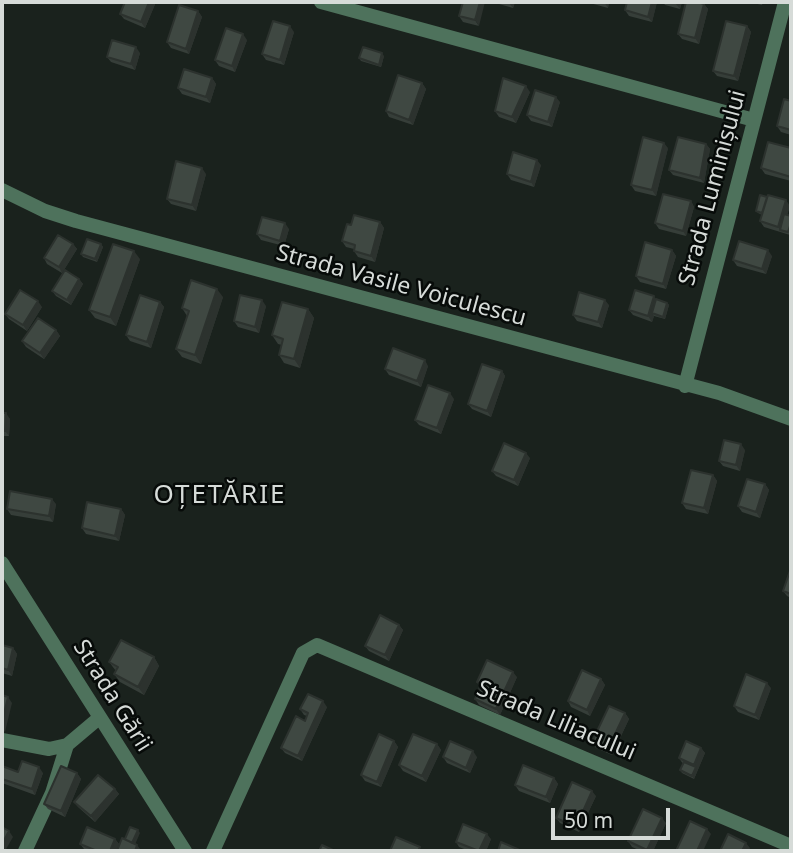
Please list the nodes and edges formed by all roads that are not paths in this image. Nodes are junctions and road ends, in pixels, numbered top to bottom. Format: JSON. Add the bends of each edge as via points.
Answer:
{"nodes":[{"id":1,"x":321,"y":2,"type":"edge"},
{"id":2,"x":785,"y":2,"type":"edge"},
{"id":3,"x":754,"y":121,"type":"junction"},
{"id":4,"x":2,"y":190,"type":"edge"},
{"id":5,"x":685,"y":386,"type":"junction"},
{"id":6,"x":791,"y":419,"type":"edge"},
{"id":7,"x":2,"y":563,"type":"edge"},
{"id":8,"x":99,"y":718,"type":"junction"},
{"id":9,"x":2,"y":740,"type":"edge"},
{"id":10,"x":67,"y":745,"type":"junction"},
{"id":11,"x":791,"y":846,"type":"edge"},
{"id":12,"x":25,"y":851,"type":"edge"},
{"id":13,"x":185,"y":851,"type":"edge"},
{"id":14,"x":213,"y":851,"type":"edge"}],
"edges":[{"from":1,"to":3,"type":"street"},
{"from":2,"to":3,"type":"street","name":"Strada Luminișului"},
{"from":3,"to":5,"type":"street","name":"Strada Luminișului"},
{"from":4,"to":5,"type":"street","name":"Strada Vasile Voiculescu","via":[[76,221]]},
{"from":5,"to":6,"type":"street","name":"Strada Vasile Voiculescu"},
{"from":7,"to":8,"type":"street","name":"Strada Gării"},
{"from":8,"to":10,"type":"street"},
{"from":8,"to":13,"type":"street","name":"Strada Gării"},
{"from":9,"to":10,"type":"street","via":[[49,749]]},
{"from":10,"to":12,"type":"street","via":[[52,793]]},
{"from":11,"to":14,"type":"street","name":"Strada Liliacului","via":[[322,646],[312,646],[303,653]]}]}
